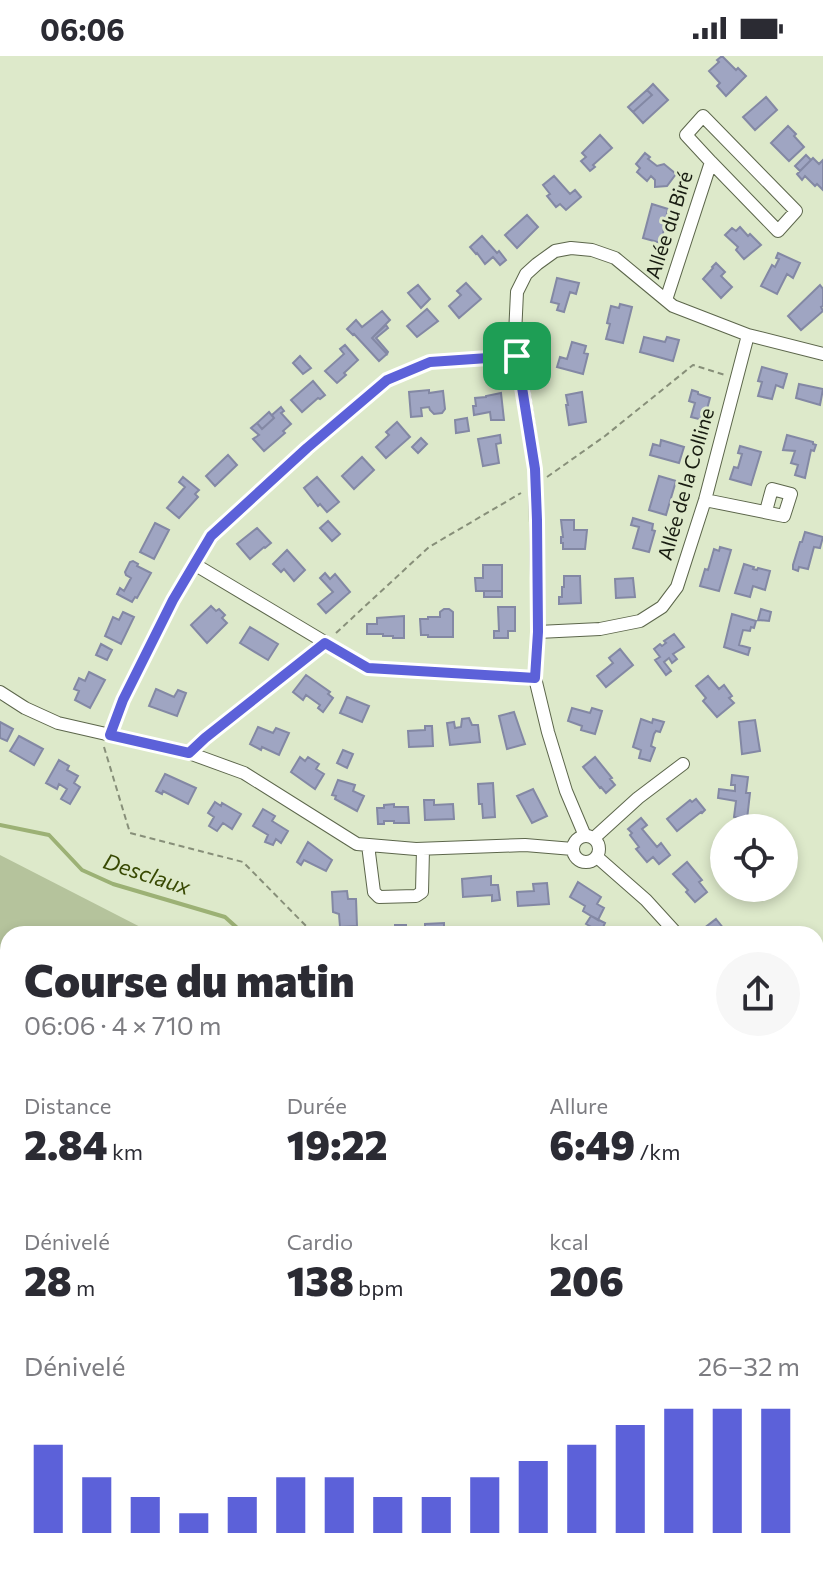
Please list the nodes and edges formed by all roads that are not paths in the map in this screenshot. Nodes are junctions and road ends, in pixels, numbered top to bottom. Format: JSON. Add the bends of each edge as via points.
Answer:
{"nodes":[{"id":1,"x":711,"y":162,"type":"junction"},
{"id":2,"x":666,"y":300,"type":"junction"},
{"id":3,"x":748,"y":335,"type":"junction"},
{"id":4,"x":823,"y":354,"type":"edge"},
{"id":5,"x":517,"y":356,"type":"junction"},
{"id":6,"x":705,"y":500,"type":"junction"},
{"id":7,"x":766,"y":511,"type":"dead end"},
{"id":8,"x":194,"y":564,"type":"junction"},
{"id":9,"x":538,"y":632,"type":"junction"},
{"id":10,"x":535,"y":678,"type":"junction"},
{"id":11,"x":0,"y":692,"type":"edge"},
{"id":12,"x":104,"y":734,"type":"junction"},
{"id":13,"x":683,"y":764,"type":"dead end"},
{"id":14,"x":590,"y":837,"type":"junction"},
{"id":15,"x":368,"y":845,"type":"junction"},
{"id":16,"x":423,"y":849,"type":"junction"},
{"id":17,"x":573,"y":849,"type":"junction"},
{"id":18,"x":597,"y":857,"type":"junction"},
{"id":19,"x":670,"y":926,"type":"edge"}],
"edges":[{"from":1,"to":1,"type":"street","name":"Allée du Biré","via":[[778,231],[796,211],[703,116],[686,135]]},
{"from":1,"to":2,"type":"street","name":"Allée du Biré"},
{"from":2,"to":3,"type":"street"},
{"from":2,"to":5,"type":"street","via":[[615,258],[592,250],[555,251],[526,274],[517,292]]},
{"from":3,"to":4,"type":"street"},
{"from":3,"to":6,"type":"street","name":"Allée de la Colline"},
{"from":5,"to":8,"type":"street","via":[[430,362],[387,380],[211,536]]},
{"from":5,"to":9,"type":"street","via":[[536,485]]},
{"from":6,"to":7,"type":"street"},
{"from":6,"to":9,"type":"street","name":"Allée de la Colline","via":[[677,587],[662,607],[640,621]]},
{"from":8,"to":10,"type":"street","via":[[368,668]]},
{"from":8,"to":12,"type":"street"},
{"from":9,"to":10,"type":"street"},
{"from":10,"to":14,"type":"street","via":[[566,791]]},
{"from":11,"to":12,"type":"street","via":[[58,723]]},
{"from":12,"to":15,"type":"street","via":[[189,753],[244,773],[357,844]]},
{"from":13,"to":14,"type":"street"},
{"from":14,"to":17,"type":"street","via":[[578,838]]},
{"from":14,"to":18,"type":"street","via":[[600,849]]},
{"from":15,"to":16,"type":"street"},
{"from":15,"to":16,"type":"street","via":[[379,897],[422,892]]},
{"from":16,"to":17,"type":"street"},
{"from":17,"to":18,"type":"street","via":[[582,862]]},
{"from":18,"to":19,"type":"street"}]}
